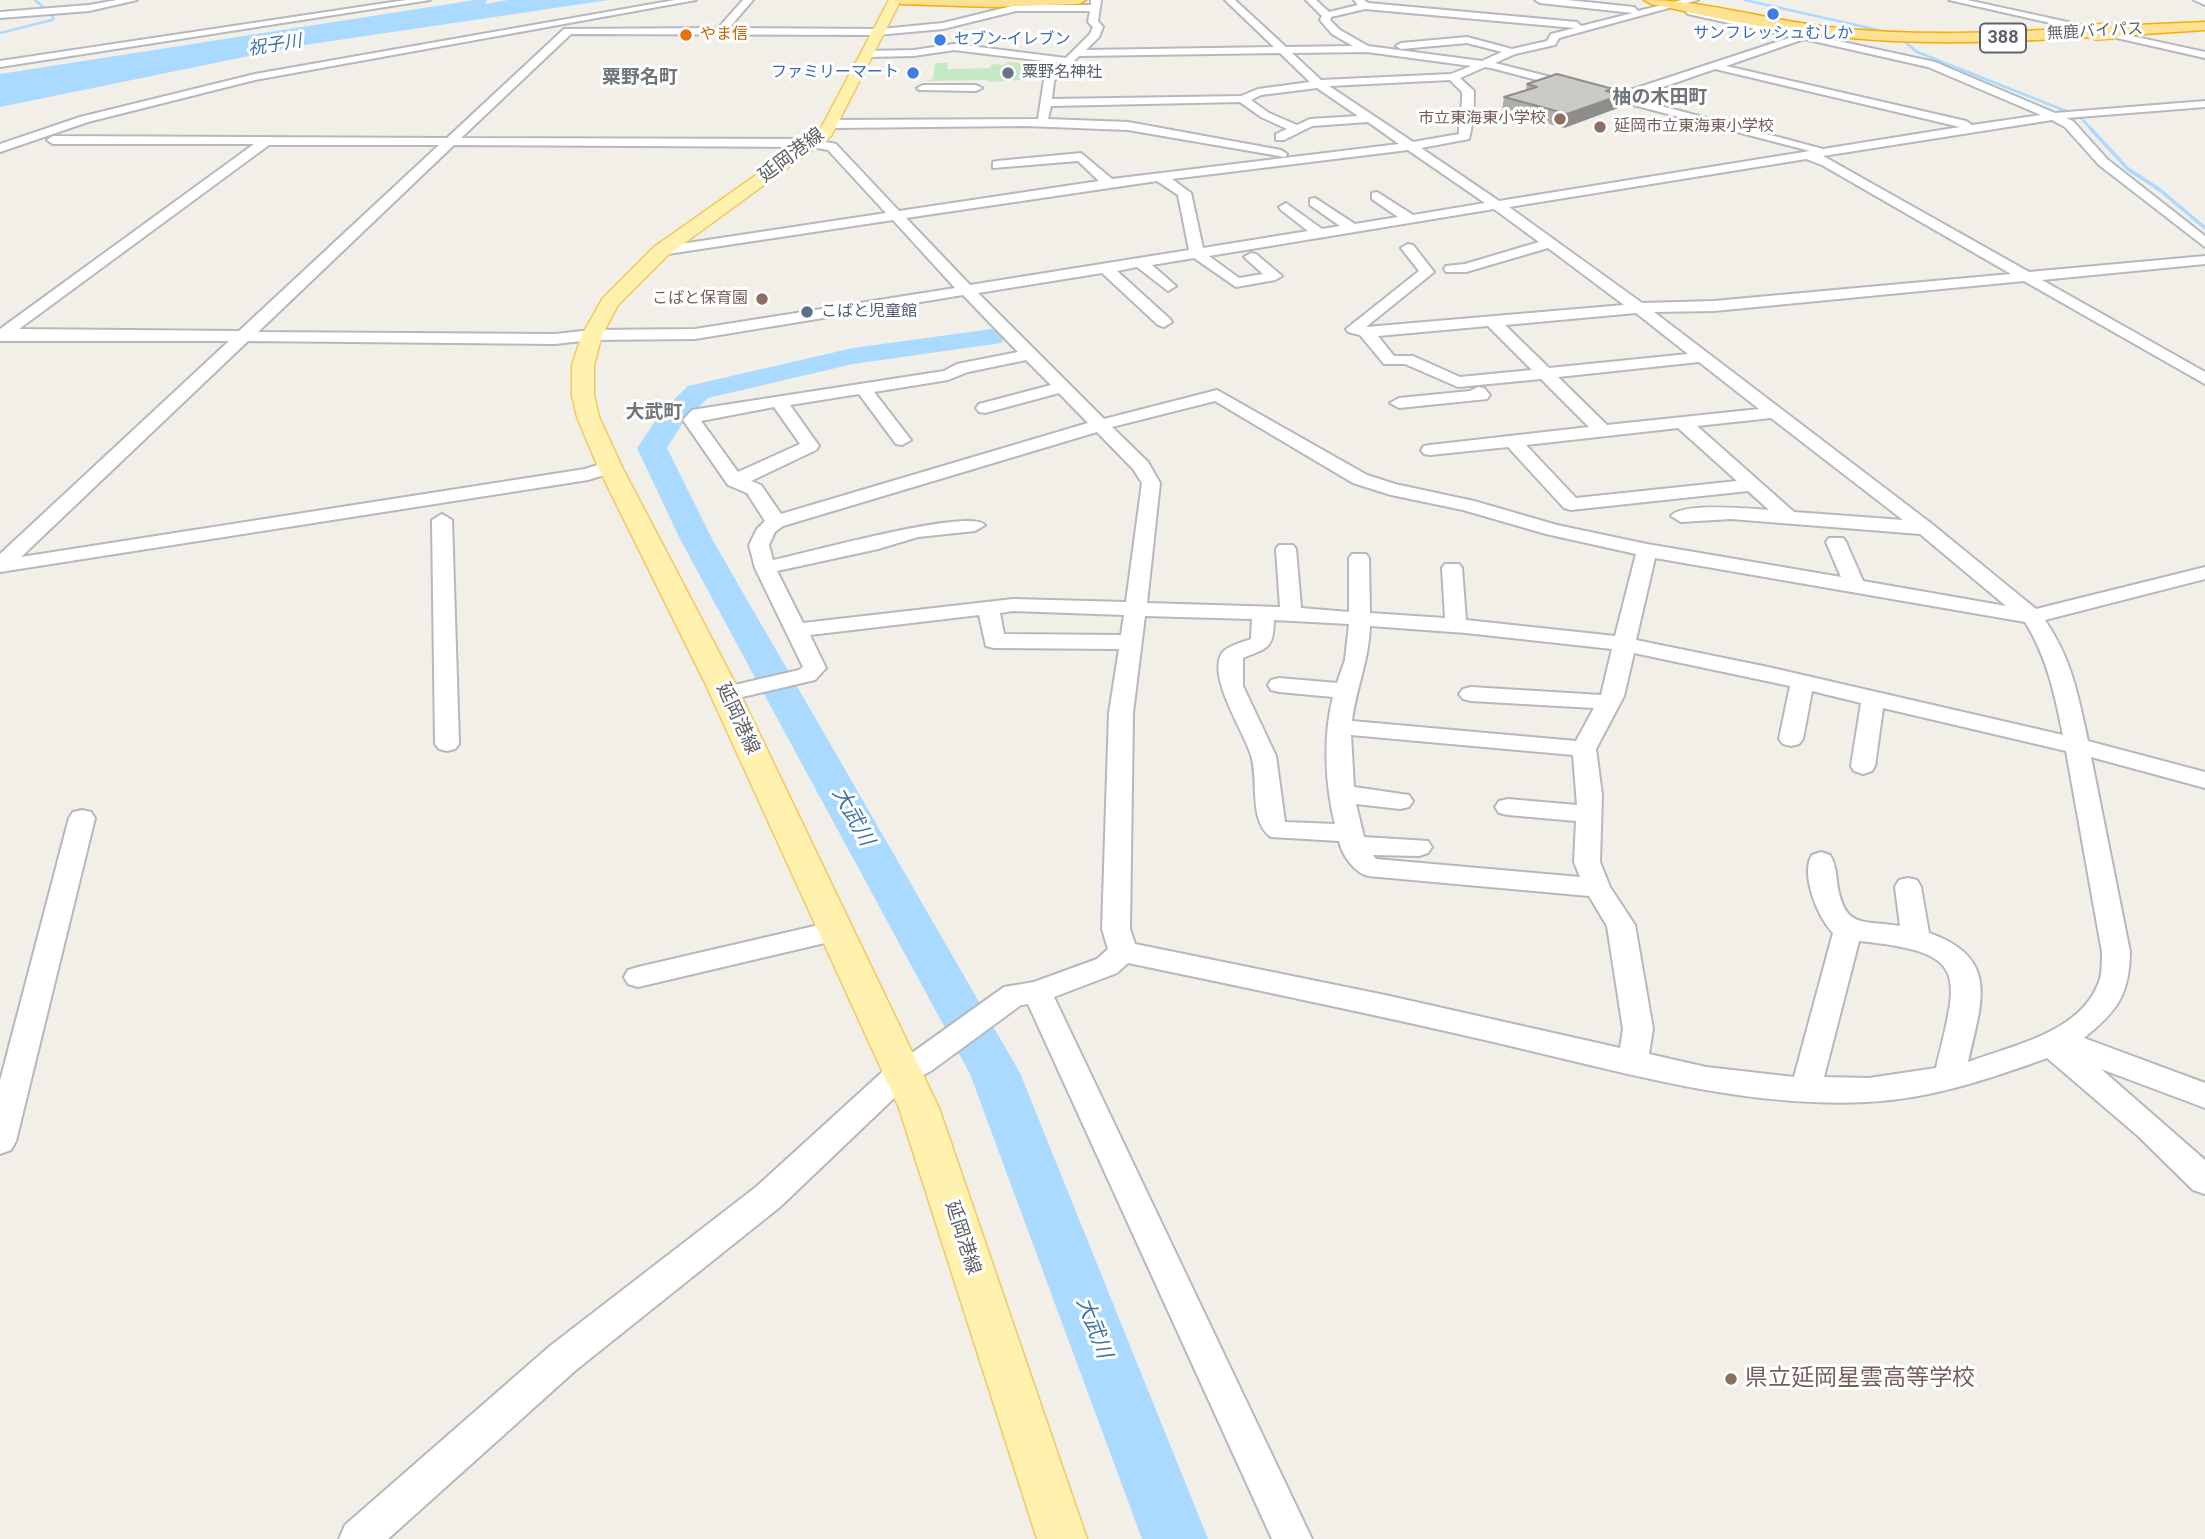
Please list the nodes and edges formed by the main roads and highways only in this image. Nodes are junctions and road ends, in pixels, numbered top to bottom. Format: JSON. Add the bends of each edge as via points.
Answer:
{"nodes":[{"id":1,"x":895,"y":0,"type":"edge"},
{"id":2,"x":901,"y":0,"type":"edge"},
{"id":3,"x":1079,"y":0,"type":"edge"},
{"id":4,"x":1652,"y":6,"type":"edge"},
{"id":5,"x":2204,"y":26,"type":"edge"},
{"id":6,"x":2094,"y":32,"type":"joint"},
{"id":7,"x":1891,"y":37,"type":"joint"},
{"id":8,"x":1912,"y":37,"type":"joint"},
{"id":9,"x":1062,"y":1539,"type":"edge"}],
"edges":[{"from":1,"to":9,"type":"main road","name":"延岡港線","via":[[822,134],[661,251],[610,302],[592,335],[583,365],[583,395],[610,467],[725,694],[836,931],[911,1068],[919,1108]]},
{"from":2,"to":3,"type":"highway"},
{"from":4,"to":7,"type":"highway","name":"無鹿バイパス","number":"388"},
{"from":5,"to":6,"type":"highway","name":"無鹿バイパス","number":"388","bridge":true},
{"from":6,"to":8,"type":"highway","name":"無鹿バイパス","number":"388","via":[[2009,38]]},
{"from":7,"to":8,"type":"highway","name":"無鹿バイパス","number":"388"}]}
